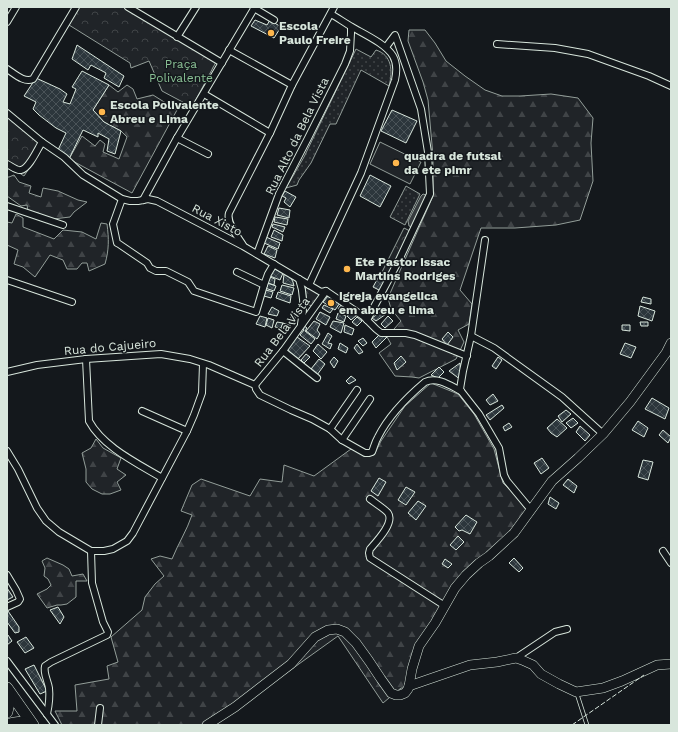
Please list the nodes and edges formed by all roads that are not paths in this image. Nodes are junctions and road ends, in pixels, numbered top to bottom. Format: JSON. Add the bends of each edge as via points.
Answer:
{"nodes":[{"id":1,"x":16,"y":7,"type":"edge"},
{"id":2,"x":76,"y":7,"type":"edge"},
{"id":3,"x":128,"y":7,"type":"edge"},
{"id":4,"x":196,"y":7,"type":"edge"},
{"id":5,"x":255,"y":7,"type":"edge"},
{"id":6,"x":334,"y":7,"type":"edge"},
{"id":7,"x":135,"y":9,"type":"edge"},
{"id":8,"x":331,"y":14,"type":"junction"},
{"id":9,"x":9,"y":16,"type":"edge"},
{"id":10,"x":274,"y":20,"type":"dead end"},
{"id":11,"x":7,"y":22,"type":"edge"},
{"id":12,"x":351,"y":27,"type":"junction"},
{"id":13,"x":177,"y":37,"type":"junction"},
{"id":14,"x":497,"y":44,"type":"dead end"},
{"id":15,"x":386,"y":47,"type":"junction"},
{"id":16,"x":229,"y":50,"type":"junction"},
{"id":17,"x":222,"y":63,"type":"junction"},
{"id":18,"x":7,"y":70,"type":"edge"},
{"id":19,"x":292,"y":85,"type":"junction"},
{"id":20,"x":671,"y":86,"type":"edge"},
{"id":21,"x":204,"y":94,"type":"junction"},
{"id":22,"x":8,"y":116,"type":"edge"},
{"id":23,"x":270,"y":133,"type":"junction"},
{"id":24,"x":177,"y":138,"type":"junction"},
{"id":25,"x":42,"y":142,"type":"junction"},
{"id":26,"x":208,"y":154,"type":"dead end"},
{"id":27,"x":7,"y":164,"type":"edge"},
{"id":28,"x":122,"y":199,"type":"junction"},
{"id":29,"x":143,"y":200,"type":"junction"},
{"id":30,"x":7,"y":206,"type":"edge"},
{"id":31,"x":63,"y":225,"type":"dead end"},
{"id":32,"x":485,"y":240,"type":"dead end"},
{"id":33,"x":243,"y":246,"type":"junction"},
{"id":34,"x":257,"y":254,"type":"junction"},
{"id":35,"x":274,"y":264,"type":"junction"},
{"id":36,"x":237,"y":272,"type":"dead end"},
{"id":37,"x":299,"y":279,"type":"junction"},
{"id":38,"x":7,"y":280,"type":"edge"},
{"id":39,"x":264,"y":285,"type":"junction"},
{"id":40,"x":309,"y":285,"type":"junction"},
{"id":41,"x":326,"y":291,"type":"junction"},
{"id":42,"x":72,"y":302,"type":"dead end"},
{"id":43,"x":365,"y":318,"type":"junction"},
{"id":44,"x":300,"y":328,"type":"junction"},
{"id":45,"x":471,"y":336,"type":"junction"},
{"id":46,"x":671,"y":343,"type":"edge"},
{"id":47,"x":283,"y":351,"type":"junction"},
{"id":48,"x":467,"y":356,"type":"junction"},
{"id":49,"x":86,"y":359,"type":"junction"},
{"id":50,"x":203,"y":364,"type":"junction"},
{"id":51,"x":7,"y":372,"type":"edge"},
{"id":52,"x":318,"y":378,"type":"dead end"},
{"id":53,"x":255,"y":385,"type":"junction"},
{"id":54,"x":357,"y":390,"type":"dead end"},
{"id":55,"x":461,"y":392,"type":"junction"},
{"id":56,"x":370,"y":399,"type":"dead end"},
{"id":57,"x":142,"y":411,"type":"dead end"},
{"id":58,"x":330,"y":429,"type":"junction"},
{"id":59,"x":187,"y":431,"type":"junction"},
{"id":60,"x":603,"y":434,"type":"junction"},
{"id":61,"x":342,"y":440,"type":"junction"},
{"id":62,"x":7,"y":452,"type":"edge"},
{"id":63,"x":162,"y":478,"type":"junction"},
{"id":64,"x":370,"y":499,"type":"dead end"},
{"id":65,"x":531,"y":510,"type":"junction"},
{"id":66,"x":91,"y":551,"type":"junction"},
{"id":67,"x":663,"y":551,"type":"dead end"},
{"id":68,"x":671,"y":563,"type":"edge"},
{"id":69,"x":7,"y":574,"type":"edge"},
{"id":70,"x":445,"y":606,"type":"junction"},
{"id":71,"x":7,"y":607,"type":"edge"},
{"id":72,"x":567,"y":629,"type":"dead end"},
{"id":73,"x":516,"y":658,"type":"junction"},
{"id":74,"x":7,"y":661,"type":"edge"},
{"id":75,"x":671,"y":664,"type":"edge"},
{"id":76,"x":409,"y":686,"type":"junction"},
{"id":77,"x":8,"y":689,"type":"edge"},
{"id":78,"x":576,"y":692,"type":"junction"},
{"id":79,"x":100,"y":708,"type":"dead end"},
{"id":80,"x":7,"y":712,"type":"edge"},
{"id":81,"x":47,"y":714,"type":"junction"},
{"id":82,"x":9,"y":723,"type":"edge"},
{"id":83,"x":29,"y":725,"type":"edge"},
{"id":84,"x":33,"y":725,"type":"edge"},
{"id":85,"x":55,"y":725,"type":"edge"},
{"id":86,"x":98,"y":725,"type":"edge"},
{"id":87,"x":207,"y":725,"type":"edge"},
{"id":88,"x":587,"y":725,"type":"edge"}],
"edges":[{"from":1,"to":9,"type":"street"},
{"from":2,"to":18,"type":"street","via":[[35,77],[28,81]]},
{"from":3,"to":7,"type":"street"},
{"from":4,"to":13,"type":"street"},
{"from":5,"to":10,"type":"street"},
{"from":5,"to":16,"type":"street"},
{"from":6,"to":8,"type":"street"},
{"from":7,"to":13,"type":"street"},
{"from":8,"to":12,"type":"street"},
{"from":8,"to":19,"type":"street"},
{"from":9,"to":11,"type":"street"},
{"from":12,"to":15,"type":"street"},
{"from":12,"to":34,"type":"street","name":"Rua Alto da Bela Vista","via":[[350,51],[345,64],[279,194]]},
{"from":13,"to":17,"type":"street"},
{"from":14,"to":20,"type":"street","via":[[555,48],[588,54]]},
{"from":15,"to":40,"type":"street","via":[[396,66],[395,80],[361,173]]},
{"from":15,"to":43,"type":"street","via":[[395,35],[421,109],[428,152],[430,194],[399,260]]},
{"from":16,"to":17,"type":"street"},
{"from":16,"to":19,"type":"street"},
{"from":17,"to":21,"type":"street"},
{"from":19,"to":23,"type":"street"},
{"from":21,"to":23,"type":"street"},
{"from":21,"to":24,"type":"street"},
{"from":22,"to":25,"type":"street"},
{"from":23,"to":33,"type":"street","name":"Rua Xisto","via":[[227,218]]},
{"from":24,"to":26,"type":"street"},
{"from":24,"to":29,"type":"street"},
{"from":25,"to":27,"type":"street","via":[[24,169],[18,170]]},
{"from":25,"to":28,"type":"street","via":[[64,157],[83,175]]},
{"from":28,"to":29,"type":"street"},
{"from":28,"to":39,"type":"street","via":[[113,224],[118,243],[147,263],[150,268],[166,271],[188,282],[194,291],[256,312]]},
{"from":29,"to":33,"type":"street","name":"Rua Xisto","via":[[152,199]]},
{"from":30,"to":31,"type":"street"},
{"from":32,"to":45,"type":"street"},
{"from":33,"to":34,"type":"street"},
{"from":34,"to":35,"type":"street"},
{"from":35,"to":37,"type":"street"},
{"from":35,"to":39,"type":"street"},
{"from":36,"to":39,"type":"street"},
{"from":37,"to":40,"type":"street"},
{"from":37,"to":44,"type":"street","via":[[303,311]]},
{"from":38,"to":42,"type":"street"},
{"from":40,"to":41,"type":"street","via":[[321,292]]},
{"from":41,"to":43,"type":"street"},
{"from":41,"to":44,"type":"street","name":"Rua Bela Vista"},
{"from":43,"to":48,"type":"street","via":[[381,333],[415,335]]},
{"from":44,"to":47,"type":"street","name":"Rua Bela Vista"},
{"from":45,"to":48,"type":"street"},
{"from":45,"to":60,"type":"street","via":[[494,348],[562,397]]},
{"from":46,"to":60,"type":"street","via":[[630,402]]},
{"from":47,"to":52,"type":"street"},
{"from":47,"to":53,"type":"street","name":"Rua Bela Vista"},
{"from":48,"to":55,"type":"street"},
{"from":49,"to":50,"type":"street","name":"Rua do Cajueiro","via":[[161,354]]},
{"from":49,"to":51,"type":"street","name":"Rua do Cajueiro"},
{"from":49,"to":63,"type":"street","via":[[89,421],[93,428],[109,445]]},
{"from":50,"to":53,"type":"street","name":"Rua do Cajueiro"},
{"from":50,"to":59,"type":"street","via":[[202,393]]},
{"from":53,"to":58,"type":"street","name":"Rua do Cajueiro","via":[[260,395]]},
{"from":54,"to":58,"type":"street"},
{"from":55,"to":61,"type":"street","name":"Rua do Cajueiro","via":[[448,384],[434,380],[425,382],[408,396],[388,420],[372,452],[365,453]]},
{"from":55,"to":65,"type":"street","via":[[479,414],[496,442],[506,481]]},
{"from":56,"to":61,"type":"street"},
{"from":57,"to":59,"type":"street"},
{"from":58,"to":61,"type":"street","name":"Rua do Cajueiro"},
{"from":59,"to":63,"type":"street"},
{"from":60,"to":65,"type":"street","via":[[552,480]]},
{"from":62,"to":66,"type":"street","via":[[46,521]]},
{"from":63,"to":66,"type":"street","via":[[127,541],[113,549]]},
{"from":64,"to":70,"type":"street","via":[[388,513],[390,520],[370,550],[370,558]]},
{"from":65,"to":70,"type":"street","via":[[514,533],[466,575]]},
{"from":66,"to":81,"type":"street","via":[[92,583],[108,632],[107,635],[45,666],[50,696]]},
{"from":67,"to":68,"type":"street"},
{"from":69,"to":71,"type":"street","via":[[20,599]]},
{"from":70,"to":76,"type":"street","via":[[419,646]]},
{"from":72,"to":73,"type":"street","via":[[555,632]]},
{"from":73,"to":76,"type":"street","via":[[470,665]]},
{"from":73,"to":78,"type":"street","via":[[533,665],[541,674]]},
{"from":74,"to":81,"type":"street"},
{"from":75,"to":78,"type":"street","via":[[657,665],[603,688]]},
{"from":76,"to":87,"type":"street","via":[[400,695],[391,693],[356,643],[345,632],[328,630],[315,637],[285,669]]},
{"from":77,"to":80,"type":"highway","via":[[10,703]]},
{"from":77,"to":84,"type":"highway"},
{"from":78,"to":88,"type":"lane"},
{"from":79,"to":86,"type":"street"},
{"from":81,"to":85,"type":"street"},
{"from":82,"to":83,"type":"highway"}]}
